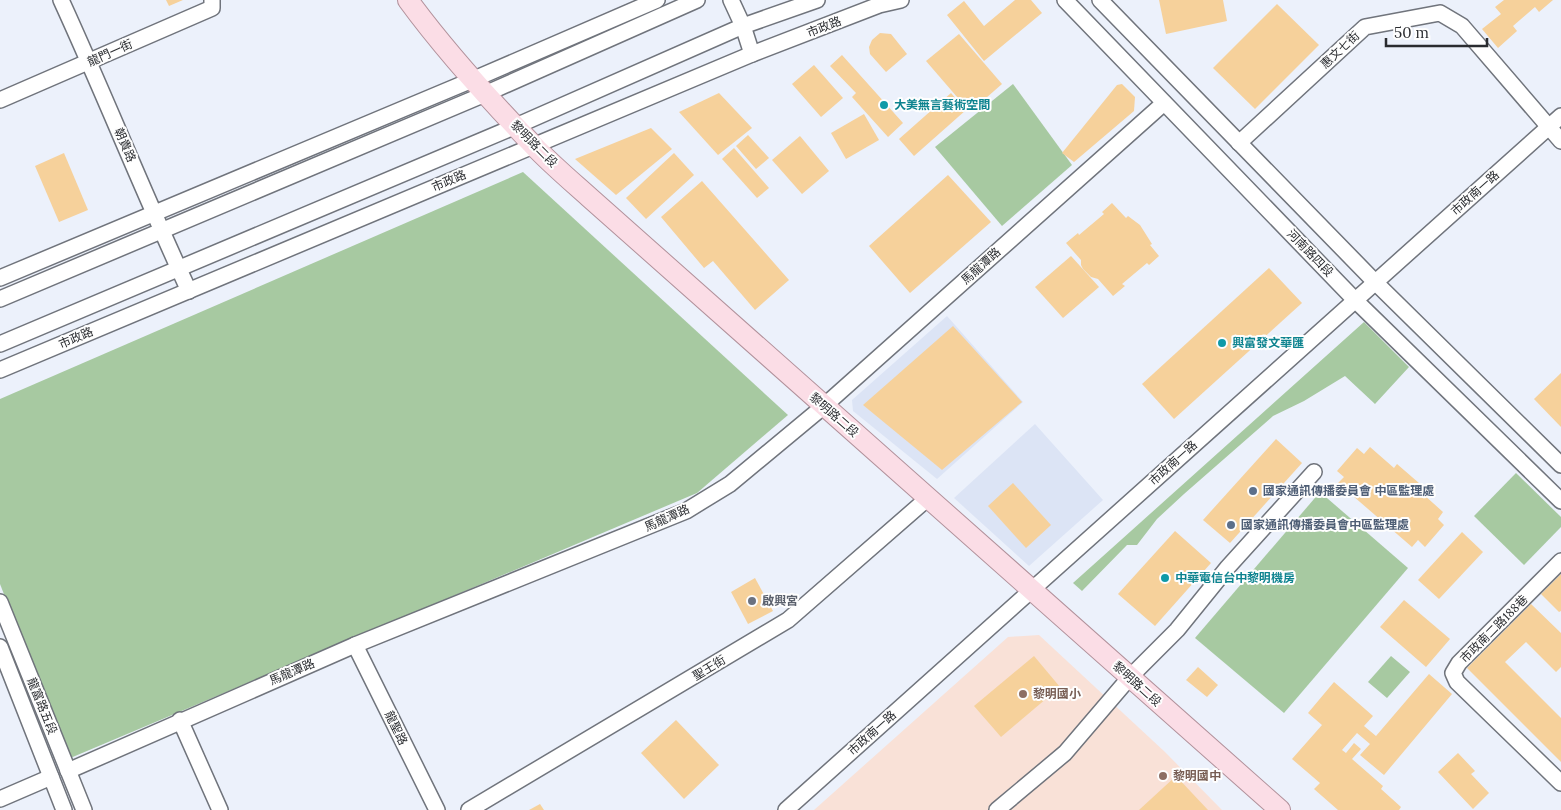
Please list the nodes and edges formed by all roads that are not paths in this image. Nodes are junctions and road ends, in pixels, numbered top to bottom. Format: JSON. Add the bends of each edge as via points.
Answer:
{"nodes":[{"id":1,"x":61,"y":0,"type":"edge"},
{"id":2,"x":212,"y":0,"type":"edge"},
{"id":3,"x":408,"y":0,"type":"edge"},
{"id":4,"x":657,"y":0,"type":"edge"},
{"id":5,"x":698,"y":0,"type":"edge"},
{"id":6,"x":731,"y":0,"type":"edge"},
{"id":7,"x":817,"y":0,"type":"edge"},
{"id":8,"x":901,"y":0,"type":"edge"},
{"id":9,"x":1065,"y":0,"type":"edge"},
{"id":10,"x":1100,"y":0,"type":"edge"},
{"id":11,"x":743,"y":26,"type":"junction"},
{"id":12,"x":752,"y":54,"type":"junction"},
{"id":13,"x":89,"y":62,"type":"junction"},
{"id":14,"x":479,"y":87,"type":"junction"},
{"id":15,"x":0,"y":100,"type":"edge"},
{"id":16,"x":1164,"y":103,"type":"junction"},
{"id":17,"x":1561,"y":116,"type":"edge"},
{"id":18,"x":516,"y":126,"type":"junction"},
{"id":19,"x":1549,"y":127,"type":"junction"},
{"id":20,"x":1561,"y":140,"type":"edge"},
{"id":21,"x":1240,"y":143,"type":"junction"},
{"id":22,"x":534,"y":146,"type":"junction"},
{"id":23,"x":154,"y":214,"type":"junction"},
{"id":24,"x":161,"y":232,"type":"junction"},
{"id":25,"x":179,"y":268,"type":"junction"},
{"id":26,"x":0,"y":278,"type":"edge"},
{"id":27,"x":1375,"y":282,"type":"junction"},
{"id":28,"x":189,"y":291,"type":"junction"},
{"id":29,"x":0,"y":300,"type":"edge"},
{"id":30,"x":1355,"y":300,"type":"junction"},
{"id":31,"x":0,"y":344,"type":"edge"},
{"id":32,"x":0,"y":370,"type":"edge"},
{"id":33,"x":824,"y":406,"type":"junction"},
{"id":34,"x":1561,"y":465,"type":"edge"},
{"id":35,"x":1314,"y":472,"type":"dead end"},
{"id":36,"x":928,"y":498,"type":"junction"},
{"id":37,"x":1561,"y":501,"type":"edge"},
{"id":38,"x":1561,"y":561,"type":"edge"},
{"id":39,"x":1032,"y":590,"type":"junction"},
{"id":40,"x":0,"y":602,"type":"edge"},
{"id":41,"x":356,"y":645,"type":"junction"},
{"id":42,"x":0,"y":647,"type":"edge"},
{"id":43,"x":1130,"y":677,"type":"junction"},
{"id":44,"x":180,"y":720,"type":"junction"},
{"id":45,"x":68,"y":771,"type":"junction"},
{"id":46,"x":51,"y":778,"type":"junction"},
{"id":47,"x":1561,"y":783,"type":"edge"},
{"id":48,"x":0,"y":799,"type":"edge"},
{"id":49,"x":64,"y":810,"type":"edge"},
{"id":50,"x":84,"y":810,"type":"edge"},
{"id":51,"x":220,"y":810,"type":"edge"},
{"id":52,"x":437,"y":810,"type":"edge"},
{"id":53,"x":469,"y":810,"type":"edge"},
{"id":54,"x":786,"y":810,"type":"edge"},
{"id":55,"x":997,"y":810,"type":"edge"},
{"id":56,"x":1280,"y":810,"type":"edge"}],
"edges":[{"from":1,"to":13,"type":"street","name":"朝貴路"},
{"from":2,"to":13,"type":"street","name":"龍門一街","via":[[212,8]]},
{"from":3,"to":14,"type":"main road","name":"黎明路二段"},
{"from":4,"to":14,"type":"street"},
{"from":5,"to":14,"type":"street"},
{"from":6,"to":11,"type":"street"},
{"from":7,"to":11,"type":"street","name":"市政路"},
{"from":8,"to":12,"type":"street","name":"市政路","via":[[879,5]]},
{"from":9,"to":16,"type":"street","name":"河南路四段"},
{"from":10,"to":21,"type":"street"},
{"from":11,"to":12,"type":"street"},
{"from":11,"to":18,"type":"street","name":"市政路"},
{"from":12,"to":22,"type":"street","name":"市政路"},
{"from":13,"to":15,"type":"street","name":"龍門一街"},
{"from":13,"to":23,"type":"street","name":"朝貴路"},
{"from":14,"to":18,"type":"main road","name":"黎明路二段"},
{"from":14,"to":23,"type":"street"},
{"from":14,"to":24,"type":"street"},
{"from":16,"to":30,"type":"street","name":"河南路四段"},
{"from":16,"to":33,"type":"street","name":"馬龍潭路"},
{"from":17,"to":19,"type":"street","name":"市政南一路"},
{"from":18,"to":22,"type":"main road","name":"黎明路二段"},
{"from":18,"to":25,"type":"street","name":"市政路"},
{"from":19,"to":20,"type":"street","name":"惠文七街"},
{"from":19,"to":21,"type":"street","name":"惠文七街","via":[[1462,26],[1440,13],[1365,27]]},
{"from":19,"to":27,"type":"street","name":"市政南一路"},
{"from":21,"to":27,"type":"street"},
{"from":22,"to":28,"type":"street","name":"市政路"},
{"from":22,"to":33,"type":"main road","name":"黎明路二段"},
{"from":23,"to":24,"type":"street","name":"朝貴路"},
{"from":23,"to":26,"type":"street"},
{"from":24,"to":25,"type":"street","name":"朝貴路"},
{"from":24,"to":29,"type":"street"},
{"from":25,"to":28,"type":"street","name":"朝貴路"},
{"from":25,"to":31,"type":"street","name":"市政路"},
{"from":27,"to":30,"type":"street","name":"市政南一路"},
{"from":27,"to":34,"type":"street"},
{"from":28,"to":32,"type":"street","name":"市政路"},
{"from":30,"to":37,"type":"street","name":"河南路四段"},
{"from":30,"to":39,"type":"street","name":"市政南一路"},
{"from":33,"to":36,"type":"main road","name":"黎明路二段"},
{"from":33,"to":41,"type":"street","name":"馬龍潭路","via":[[730,484],[686,511]]},
{"from":35,"to":43,"type":"street","via":[[1228,567],[1177,630]]},
{"from":36,"to":39,"type":"main road","name":"黎明路二段"},
{"from":36,"to":53,"type":"street","name":"聖王街","via":[[788,620]]},
{"from":38,"to":47,"type":"street","name":"市政南二路188巷","via":[[1459,663],[1453,673],[1457,682]]},
{"from":39,"to":43,"type":"main road","name":"黎明路二段"},
{"from":39,"to":54,"type":"street","name":"市政南一路"},
{"from":40,"to":45,"type":"street","name":"龍富路五段"},
{"from":41,"to":44,"type":"street","name":"馬龍潭路"},
{"from":41,"to":52,"type":"street","name":"龍聖路"},
{"from":42,"to":46,"type":"street","name":"龍富路五段"},
{"from":43,"to":55,"type":"street","via":[[1065,753]]},
{"from":43,"to":56,"type":"main road","name":"黎明路二段"},
{"from":44,"to":45,"type":"street","name":"馬龍潭路"},
{"from":44,"to":51,"type":"street"},
{"from":45,"to":50,"type":"street","name":"龍富路五段"},
{"from":46,"to":48,"type":"street"},
{"from":46,"to":49,"type":"street","name":"龍富路五段"}]}
